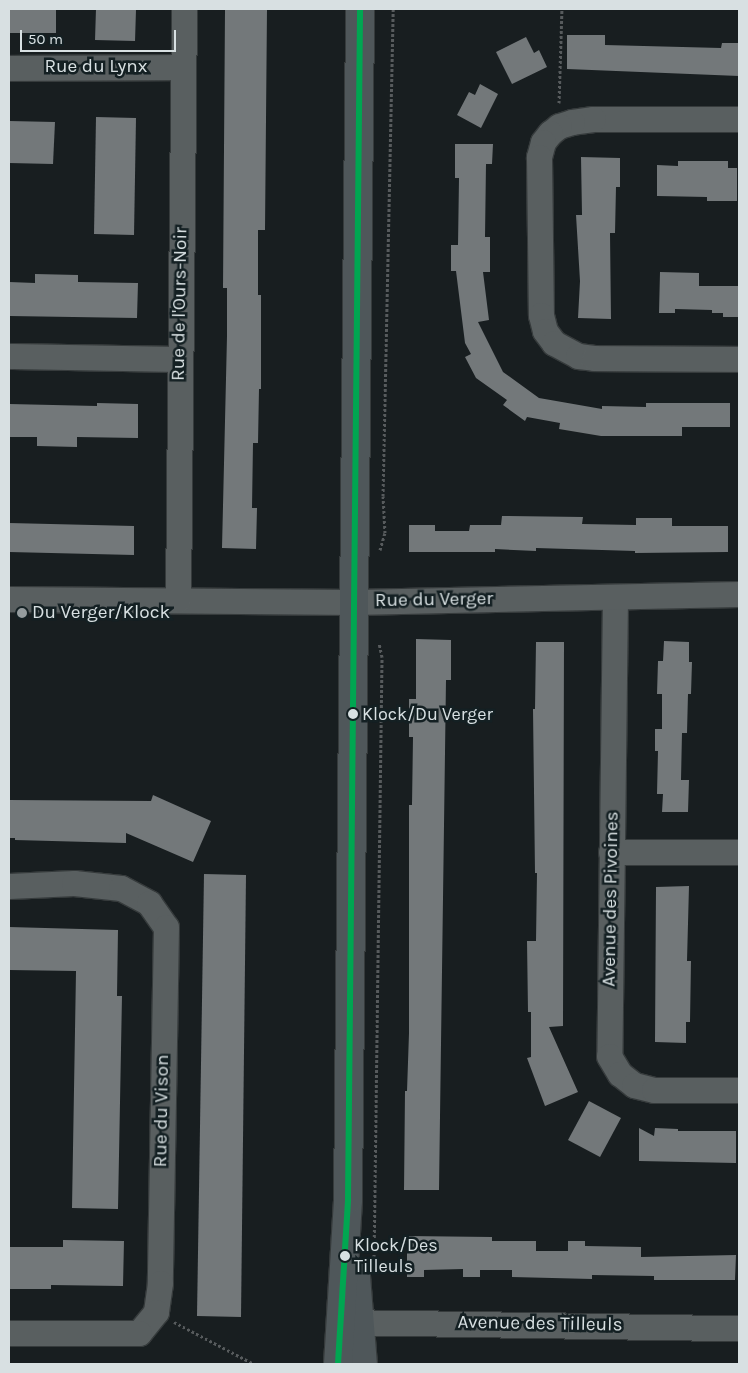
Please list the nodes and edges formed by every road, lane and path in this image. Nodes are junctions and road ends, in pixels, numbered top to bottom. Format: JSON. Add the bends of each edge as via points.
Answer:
{"nodes":[{"id":1,"x":184,"y":9,"type":"edge"},
{"id":2,"x":360,"y":9,"type":"edge"},
{"id":3,"x":393,"y":9,"type":"edge"},
{"id":4,"x":562,"y":9,"type":"edge"},
{"id":5,"x":184,"y":67,"type":"junction"},
{"id":6,"x":9,"y":68,"type":"edge"},
{"id":7,"x":739,"y":119,"type":"edge"},
{"id":8,"x":559,"y":126,"type":"junction"},
{"id":9,"x":9,"y":356,"type":"edge"},
{"id":10,"x":179,"y":359,"type":"junction"},
{"id":11,"x":739,"y":360,"type":"edge"},
{"id":12,"x":378,"y":559,"type":"dead end"},
{"id":13,"x":739,"y":594,"type":"edge"},
{"id":14,"x":615,"y":597,"type":"junction"},
{"id":15,"x":9,"y":599,"type":"edge"},
{"id":16,"x":178,"y":600,"type":"junction"},
{"id":17,"x":354,"y":602,"type":"junction"},
{"id":18,"x":378,"y":640,"type":"dead end"},
{"id":19,"x":611,"y":852,"type":"junction"},
{"id":20,"x":739,"y":852,"type":"edge"},
{"id":21,"x":9,"y":886,"type":"edge"},
{"id":22,"x":739,"y":1090,"type":"edge"},
{"id":23,"x":374,"y":1269,"type":"dead end"},
{"id":24,"x":156,"y":1312,"type":"junction"},
{"id":25,"x":351,"y":1322,"type":"junction"},
{"id":26,"x":739,"y":1328,"type":"edge"},
{"id":27,"x":9,"y":1333,"type":"edge"},
{"id":28,"x":254,"y":1364,"type":"edge"},
{"id":29,"x":338,"y":1364,"type":"edge"},
{"id":30,"x":363,"y":1364,"type":"edge"}],
"edges":[{"from":1,"to":5,"type":"street","name":"Rue de l'Ours-Noir"},
{"from":2,"to":17,"type":"main road"},
{"from":3,"to":12,"type":"path","via":[[382,496],[384,533]]},
{"from":4,"to":8,"type":"path"},
{"from":5,"to":6,"type":"street","name":"Rue du Lynx"},
{"from":5,"to":10,"type":"street","name":"Rue de l'Ours-Noir"},
{"from":7,"to":8,"type":"street","via":[[594,119]]},
{"from":8,"to":11,"type":"street","via":[[543,142],[540,157],[541,315],[545,331],[554,343],[578,356],[594,358]]},
{"from":9,"to":10,"type":"street"},
{"from":10,"to":16,"type":"street","name":"Rue de l'Ours-Noir"},
{"from":13,"to":14,"type":"street","name":"Rue du Verger"},
{"from":14,"to":17,"type":"street","name":"Rue du Verger"},
{"from":14,"to":19,"type":"street","name":"Avenue des Pivoines"},
{"from":15,"to":16,"type":"street","name":"Rue du Verger"},
{"from":16,"to":17,"type":"street","name":"Rue du Verger"},
{"from":17,"to":25,"type":"main road","via":[[348,1200]]},
{"from":18,"to":23,"type":"path","via":[[382,657]]},
{"from":19,"to":20,"type":"street"},
{"from":19,"to":22,"type":"street","name":"Avenue des Pivoines","via":[[609,1056],[620,1074],[634,1085],[654,1090]]},
{"from":21,"to":24,"type":"street","name":"Rue du Vison","via":[[74,883],[121,888],[149,903],[166,927],[160,1273]]},
{"from":24,"to":27,"type":"street","via":[[138,1333]]},
{"from":24,"to":28,"type":"path"},
{"from":25,"to":26,"type":"street","name":"Avenue des Tilleuls"},
{"from":25,"to":29,"type":"main road"},
{"from":25,"to":30,"type":"main road"}]}
